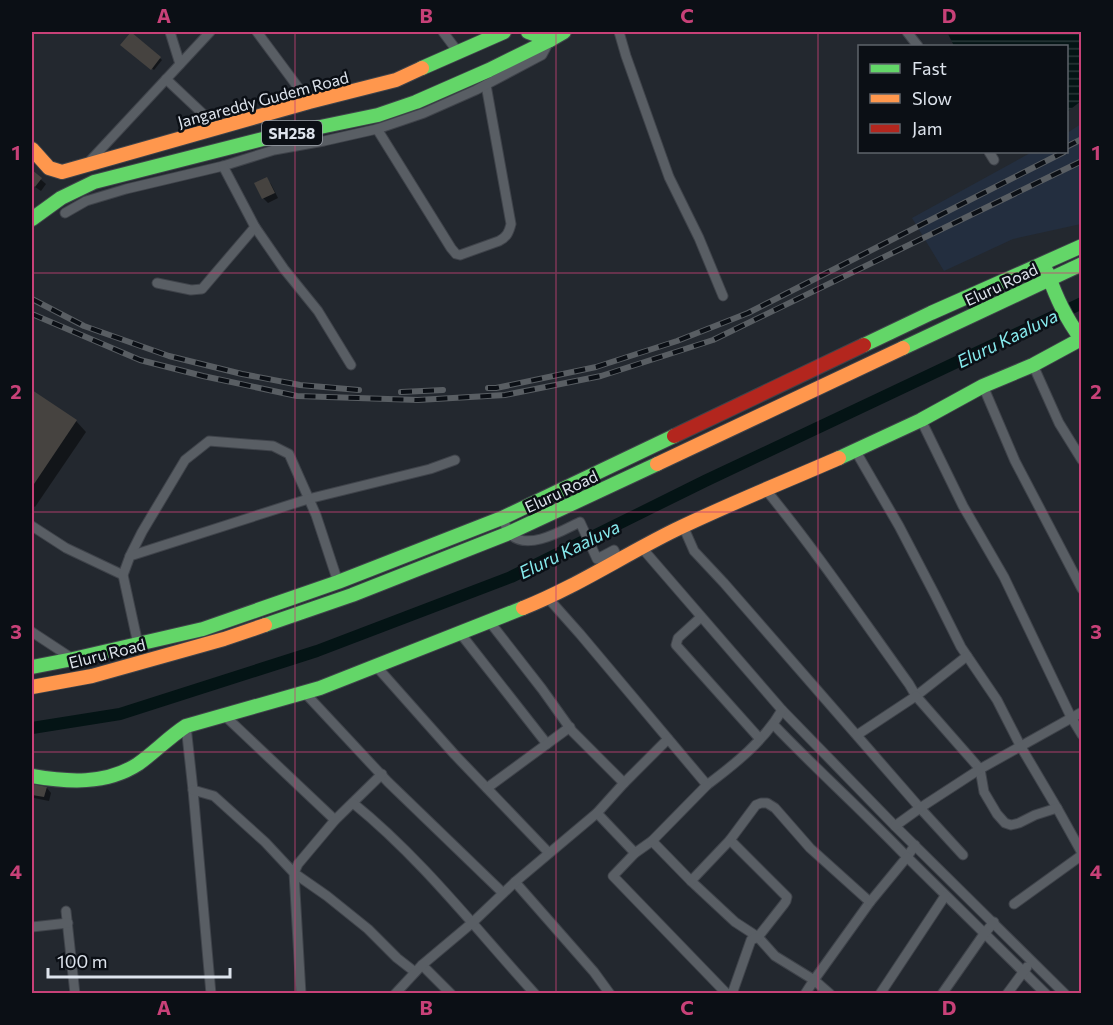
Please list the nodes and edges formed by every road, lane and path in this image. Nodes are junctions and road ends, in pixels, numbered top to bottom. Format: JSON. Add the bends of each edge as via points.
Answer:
{"nodes":[{"id":1,"x":170,"y":32,"type":"edge"},
{"id":2,"x":210,"y":32,"type":"edge"},
{"id":3,"x":257,"y":32,"type":"edge"},
{"id":4,"x":443,"y":32,"type":"edge"},
{"id":5,"x":504,"y":32,"type":"edge"},
{"id":6,"x":528,"y":32,"type":"edge"},
{"id":7,"x":564,"y":32,"type":"edge"},
{"id":8,"x":619,"y":32,"type":"edge"},
{"id":9,"x":907,"y":32,"type":"edge"},
{"id":10,"x":550,"y":40,"type":"junction"},
{"id":11,"x":917,"y":45,"type":"edge"},
{"id":12,"x":458,"y":52,"type":"junction"},
{"id":13,"x":180,"y":64,"type":"junction"},
{"id":14,"x":166,"y":79,"type":"junction"},
{"id":15,"x":486,"y":85,"type":"junction"},
{"id":16,"x":309,"y":102,"type":"junction"},
{"id":17,"x":218,"y":128,"type":"junction"},
{"id":18,"x":377,"y":129,"type":"junction"},
{"id":19,"x":32,"y":149,"type":"edge"},
{"id":20,"x":87,"y":165,"type":"junction"},
{"id":21,"x":223,"y":166,"type":"junction"},
{"id":22,"x":65,"y":213,"type":"dead end"},
{"id":23,"x":32,"y":219,"type":"edge"},
{"id":24,"x":255,"y":227,"type":"junction"},
{"id":25,"x":1082,"y":246,"type":"edge"},
{"id":26,"x":1043,"y":264,"type":"junction"},
{"id":27,"x":1082,"y":264,"type":"edge"},
{"id":28,"x":1050,"y":279,"type":"junction"},
{"id":29,"x":157,"y":283,"type":"dead end"},
{"id":30,"x":723,"y":296,"type":"dead end"},
{"id":31,"x":1081,"y":339,"type":"edge"},
{"id":32,"x":351,"y":365,"type":"dead end"},
{"id":33,"x":1033,"y":365,"type":"junction"},
{"id":34,"x":983,"y":386,"type":"junction"},
{"id":35,"x":921,"y":420,"type":"junction"},
{"id":36,"x":855,"y":450,"type":"junction"},
{"id":37,"x":455,"y":460,"type":"dead end"},
{"id":38,"x":1082,"y":460,"type":"edge"},
{"id":39,"x":766,"y":490,"type":"junction"},
{"id":40,"x":308,"y":499,"type":"junction"},
{"id":41,"x":502,"y":518,"type":"junction"},
{"id":42,"x":32,"y":526,"type":"edge"},
{"id":43,"x":679,"y":528,"type":"junction"},
{"id":44,"x":509,"y":533,"type":"junction"},
{"id":45,"x":642,"y":548,"type":"junction"},
{"id":46,"x":616,"y":554,"type":"junction"},
{"id":47,"x":130,"y":556,"type":"junction"},
{"id":48,"x":123,"y":575,"type":"junction"},
{"id":49,"x":338,"y":582,"type":"junction"},
{"id":50,"x":1082,"y":589,"type":"edge"},
{"id":51,"x":548,"y":598,"type":"junction"},
{"id":52,"x":701,"y":617,"type":"junction"},
{"id":53,"x":489,"y":621,"type":"junction"},
{"id":54,"x":32,"y":632,"type":"edge"},
{"id":55,"x":460,"y":633,"type":"junction"},
{"id":56,"x":138,"y":644,"type":"junction"},
{"id":57,"x":967,"y":656,"type":"junction"},
{"id":58,"x":73,"y":659,"type":"junction"},
{"id":59,"x":376,"y":666,"type":"junction"},
{"id":60,"x":32,"y":667,"type":"edge"},
{"id":61,"x":32,"y":687,"type":"edge"},
{"id":62,"x":305,"y":693,"type":"junction"},
{"id":63,"x":916,"y":696,"type":"junction"},
{"id":64,"x":782,"y":710,"type":"junction"},
{"id":65,"x":1082,"y":712,"type":"edge"},
{"id":66,"x":224,"y":715,"type":"junction"},
{"id":67,"x":1071,"y":717,"type":"junction"},
{"id":68,"x":773,"y":724,"type":"junction"},
{"id":69,"x":186,"y":726,"type":"junction"},
{"id":70,"x":570,"y":727,"type":"junction"},
{"id":71,"x":857,"y":735,"type":"junction"},
{"id":72,"x":1082,"y":735,"type":"edge"},
{"id":73,"x":668,"y":739,"type":"junction"},
{"id":74,"x":760,"y":739,"type":"junction"},
{"id":75,"x":547,"y":744,"type":"junction"},
{"id":76,"x":1021,"y":747,"type":"junction"},
{"id":77,"x":980,"y":769,"type":"junction"},
{"id":78,"x":382,"y":774,"type":"junction"},
{"id":79,"x":32,"y":776,"type":"edge"},
{"id":80,"x":624,"y":783,"type":"junction"},
{"id":81,"x":707,"y":785,"type":"junction"},
{"id":82,"x":488,"y":788,"type":"junction"},
{"id":83,"x":193,"y":790,"type":"junction"},
{"id":84,"x":353,"y":803,"type":"junction"},
{"id":85,"x":1057,"y":808,"type":"junction"},
{"id":86,"x":917,"y":810,"type":"junction"},
{"id":87,"x":597,"y":813,"type":"junction"},
{"id":88,"x":335,"y":820,"type":"junction"},
{"id":89,"x":899,"y":823,"type":"junction"},
{"id":90,"x":730,"y":840,"type":"junction"},
{"id":91,"x":652,"y":841,"type":"junction"},
{"id":92,"x":915,"y":845,"type":"junction"},
{"id":93,"x":549,"y":853,"type":"junction"},
{"id":94,"x":635,"y":853,"type":"junction"},
{"id":95,"x":1082,"y":854,"type":"edge"},
{"id":96,"x":963,"y":855,"type":"dead end"},
{"id":97,"x":907,"y":857,"type":"junction"},
{"id":98,"x":294,"y":873,"type":"junction"},
{"id":99,"x":691,"y":881,"type":"junction"},
{"id":100,"x":515,"y":882,"type":"junction"},
{"id":101,"x":503,"y":893,"type":"junction"},
{"id":102,"x":945,"y":896,"type":"junction"},
{"id":103,"x":870,"y":902,"type":"junction"},
{"id":104,"x":1014,"y":904,"type":"dead end"},
{"id":105,"x":66,"y":911,"type":"dead end"},
{"id":106,"x":994,"y":922,"type":"junction"},
{"id":107,"x":68,"y":923,"type":"junction"},
{"id":108,"x":472,"y":923,"type":"junction"},
{"id":109,"x":32,"y":927,"type":"edge"},
{"id":110,"x":984,"y":934,"type":"junction"},
{"id":111,"x":758,"y":938,"type":"junction"},
{"id":112,"x":1032,"y":960,"type":"junction"},
{"id":113,"x":418,"y":968,"type":"junction"},
{"id":114,"x":1023,"y":971,"type":"junction"},
{"id":115,"x":814,"y":980,"type":"junction"},
{"id":116,"x":75,"y":993,"type":"edge"},
{"id":117,"x":211,"y":993,"type":"edge"},
{"id":118,"x":301,"y":993,"type":"edge"},
{"id":119,"x":395,"y":993,"type":"edge"},
{"id":120,"x":451,"y":993,"type":"edge"},
{"id":121,"x":535,"y":993,"type":"edge"},
{"id":122,"x":610,"y":993,"type":"edge"},
{"id":123,"x":727,"y":993,"type":"edge"},
{"id":124,"x":732,"y":993,"type":"edge"},
{"id":125,"x":805,"y":993,"type":"edge"},
{"id":126,"x":830,"y":993,"type":"edge"},
{"id":127,"x":880,"y":993,"type":"edge"},
{"id":128,"x":942,"y":993,"type":"edge"},
{"id":129,"x":1007,"y":993,"type":"edge"},
{"id":130,"x":1046,"y":993,"type":"edge"},
{"id":131,"x":1065,"y":993,"type":"edge"}],
"edges":[{"from":1,"to":13,"type":"street"},
{"from":2,"to":13,"type":"street"},
{"from":3,"to":16,"type":"street"},
{"from":4,"to":12,"type":"street"},
{"from":5,"to":12,"type":"main road","name":"Jangareddy Gudem Road"},
{"from":6,"to":10,"type":"main road"},
{"from":7,"to":10,"type":"main road"},
{"from":8,"to":30,"type":"street","via":[[669,177]]},
{"from":9,"to":11,"type":"street"},
{"from":10,"to":15,"type":"street","via":[[542,55]]},
{"from":10,"to":23,"type":"main road","number":"SH258","via":[[416,102],[378,115],[267,138],[94,182],[61,198]]},
{"from":12,"to":16,"type":"main road","name":"Jangareddy Gudem Road","via":[[396,80]]},
{"from":13,"to":14,"type":"street"},
{"from":14,"to":17,"type":"street"},
{"from":14,"to":20,"type":"street"},
{"from":15,"to":18,"type":"street"},
{"from":15,"to":18,"type":"street","via":[[511,224],[505,238],[499,241],[456,254]]},
{"from":16,"to":17,"type":"main road","name":"Jangareddy Gudem Road"},
{"from":17,"to":20,"type":"main road","name":"Jangareddy Gudem Road"},
{"from":18,"to":21,"type":"street","via":[[274,150]]},
{"from":19,"to":20,"type":"main road","name":"Jangareddy Gudem Road","via":[[49,168],[58,171]]},
{"from":21,"to":22,"type":"street","via":[[126,189],[86,201]]},
{"from":21,"to":24,"type":"street"},
{"from":24,"to":29,"type":"street","via":[[202,289]]},
{"from":24,"to":32,"type":"street","via":[[318,311]]},
{"from":25,"to":26,"type":"main road","name":"Eluru Road"},
{"from":26,"to":28,"type":"main road"},
{"from":26,"to":41,"type":"main road","name":"Eluru Road","via":[[931,313]]},
{"from":27,"to":28,"type":"main road","name":"Eluru Road"},
{"from":28,"to":31,"type":"main road","via":[[1057,300]]},
{"from":28,"to":44,"type":"main road","name":"Eluru Road"},
{"from":31,"to":33,"type":"main road"},
{"from":33,"to":34,"type":"main road"},
{"from":33,"to":38,"type":"street","via":[[1059,423]]},
{"from":34,"to":35,"type":"main road"},
{"from":34,"to":50,"type":"street","via":[[1015,461]]},
{"from":35,"to":36,"type":"main road"},
{"from":35,"to":67,"type":"street","via":[[963,506],[1004,577]]},
{"from":36,"to":39,"type":"main road"},
{"from":36,"to":57,"type":"street"},
{"from":37,"to":40,"type":"street"},
{"from":39,"to":43,"type":"main road"},
{"from":39,"to":63,"type":"street","via":[[800,531]]},
{"from":40,"to":47,"type":"street"},
{"from":40,"to":47,"type":"street","via":[[289,454],[282,449],[209,441],[185,460]]},
{"from":40,"to":49,"type":"street"},
{"from":41,"to":44,"type":"street"},
{"from":41,"to":49,"type":"main road","name":"Eluru Road"},
{"from":42,"to":48,"type":"street","via":[[66,548]]},
{"from":43,"to":45,"type":"main road"},
{"from":43,"to":71,"type":"street","via":[[699,558]]},
{"from":44,"to":46,"type":"street","via":[[516,539],[533,542],[580,522],[597,559]]},
{"from":44,"to":61,"type":"main road","name":"Eluru Road","via":[[352,595],[224,639],[92,676]]},
{"from":45,"to":46,"type":"main road"},
{"from":45,"to":52,"type":"street"},
{"from":46,"to":51,"type":"main road"},
{"from":47,"to":48,"type":"street"},
{"from":48,"to":56,"type":"street"},
{"from":49,"to":56,"type":"main road","name":"Eluru Road","via":[[203,629]]},
{"from":51,"to":53,"type":"main road"},
{"from":51,"to":73,"type":"street"},
{"from":52,"to":64,"type":"street"},
{"from":52,"to":74,"type":"street","via":[[678,638],[676,645]]},
{"from":53,"to":55,"type":"main road"},
{"from":53,"to":70,"type":"street"},
{"from":54,"to":58,"type":"street"},
{"from":55,"to":59,"type":"main road"},
{"from":55,"to":75,"type":"street"},
{"from":56,"to":58,"type":"main road","name":"Eluru Road"},
{"from":57,"to":63,"type":"street"},
{"from":57,"to":76,"type":"street","via":[[997,700]]},
{"from":58,"to":60,"type":"main road","name":"Eluru Road"},
{"from":59,"to":62,"type":"main road"},
{"from":59,"to":82,"type":"street"},
{"from":62,"to":66,"type":"main road"},
{"from":62,"to":78,"type":"street"},
{"from":63,"to":71,"type":"street"},
{"from":63,"to":77,"type":"street"},
{"from":64,"to":68,"type":"street"},
{"from":64,"to":89,"type":"street"},
{"from":65,"to":67,"type":"street"},
{"from":66,"to":69,"type":"main road"},
{"from":66,"to":88,"type":"street"},
{"from":67,"to":72,"type":"street"},
{"from":67,"to":76,"type":"street"},
{"from":68,"to":74,"type":"street"},
{"from":68,"to":97,"type":"street"},
{"from":69,"to":79,"type":"main road","via":[[137,764],[110,776],[69,781]]},
{"from":69,"to":83,"type":"street"},
{"from":70,"to":75,"type":"street"},
{"from":70,"to":80,"type":"street"},
{"from":71,"to":86,"type":"street"},
{"from":73,"to":80,"type":"street"},
{"from":73,"to":81,"type":"street"},
{"from":74,"to":81,"type":"street"},
{"from":75,"to":82,"type":"street"},
{"from":76,"to":77,"type":"street"},
{"from":76,"to":85,"type":"street"},
{"from":77,"to":85,"type":"street","via":[[984,792],[1005,823],[1019,823]]},
{"from":77,"to":86,"type":"street"},
{"from":78,"to":84,"type":"street"},
{"from":78,"to":101,"type":"street"},
{"from":80,"to":87,"type":"street"},
{"from":81,"to":91,"type":"street"},
{"from":82,"to":93,"type":"street"},
{"from":83,"to":98,"type":"street","via":[[214,796]]},
{"from":83,"to":117,"type":"street"},
{"from":84,"to":88,"type":"street"},
{"from":84,"to":108,"type":"street"},
{"from":85,"to":95,"type":"street"},
{"from":86,"to":89,"type":"street"},
{"from":86,"to":96,"type":"street"},
{"from":87,"to":93,"type":"street"},
{"from":87,"to":94,"type":"street"},
{"from":88,"to":98,"type":"street"},
{"from":89,"to":92,"type":"street"},
{"from":90,"to":99,"type":"street"},
{"from":90,"to":103,"type":"street","via":[[756,805],[767,803]]},
{"from":90,"to":111,"type":"street","via":[[787,897]]},
{"from":91,"to":94,"type":"street"},
{"from":91,"to":99,"type":"street"},
{"from":92,"to":97,"type":"street"},
{"from":92,"to":106,"type":"street"},
{"from":93,"to":100,"type":"street"},
{"from":94,"to":123,"type":"street","via":[[613,876]]},
{"from":95,"to":104,"type":"street"},
{"from":97,"to":102,"type":"street"},
{"from":97,"to":103,"type":"street"},
{"from":98,"to":113,"type":"street","via":[[368,929],[397,958]]},
{"from":98,"to":118,"type":"street"},
{"from":99,"to":111,"type":"street"},
{"from":100,"to":101,"type":"street"},
{"from":100,"to":122,"type":"street"},
{"from":101,"to":108,"type":"street"},
{"from":102,"to":110,"type":"street"},
{"from":102,"to":127,"type":"street"},
{"from":103,"to":115,"type":"street"},
{"from":105,"to":107,"type":"street"},
{"from":106,"to":110,"type":"street"},
{"from":106,"to":112,"type":"street"},
{"from":107,"to":109,"type":"street"},
{"from":107,"to":116,"type":"street"},
{"from":108,"to":113,"type":"street"},
{"from":108,"to":121,"type":"street"},
{"from":110,"to":114,"type":"street"},
{"from":110,"to":128,"type":"street"},
{"from":111,"to":115,"type":"street","via":[[775,956]]},
{"from":111,"to":124,"type":"street","via":[[751,940]]},
{"from":112,"to":114,"type":"street"},
{"from":112,"to":131,"type":"street"},
{"from":113,"to":119,"type":"street"},
{"from":113,"to":120,"type":"street"},
{"from":114,"to":129,"type":"street"},
{"from":114,"to":130,"type":"street"},
{"from":115,"to":125,"type":"street"},
{"from":115,"to":126,"type":"street"}]}
